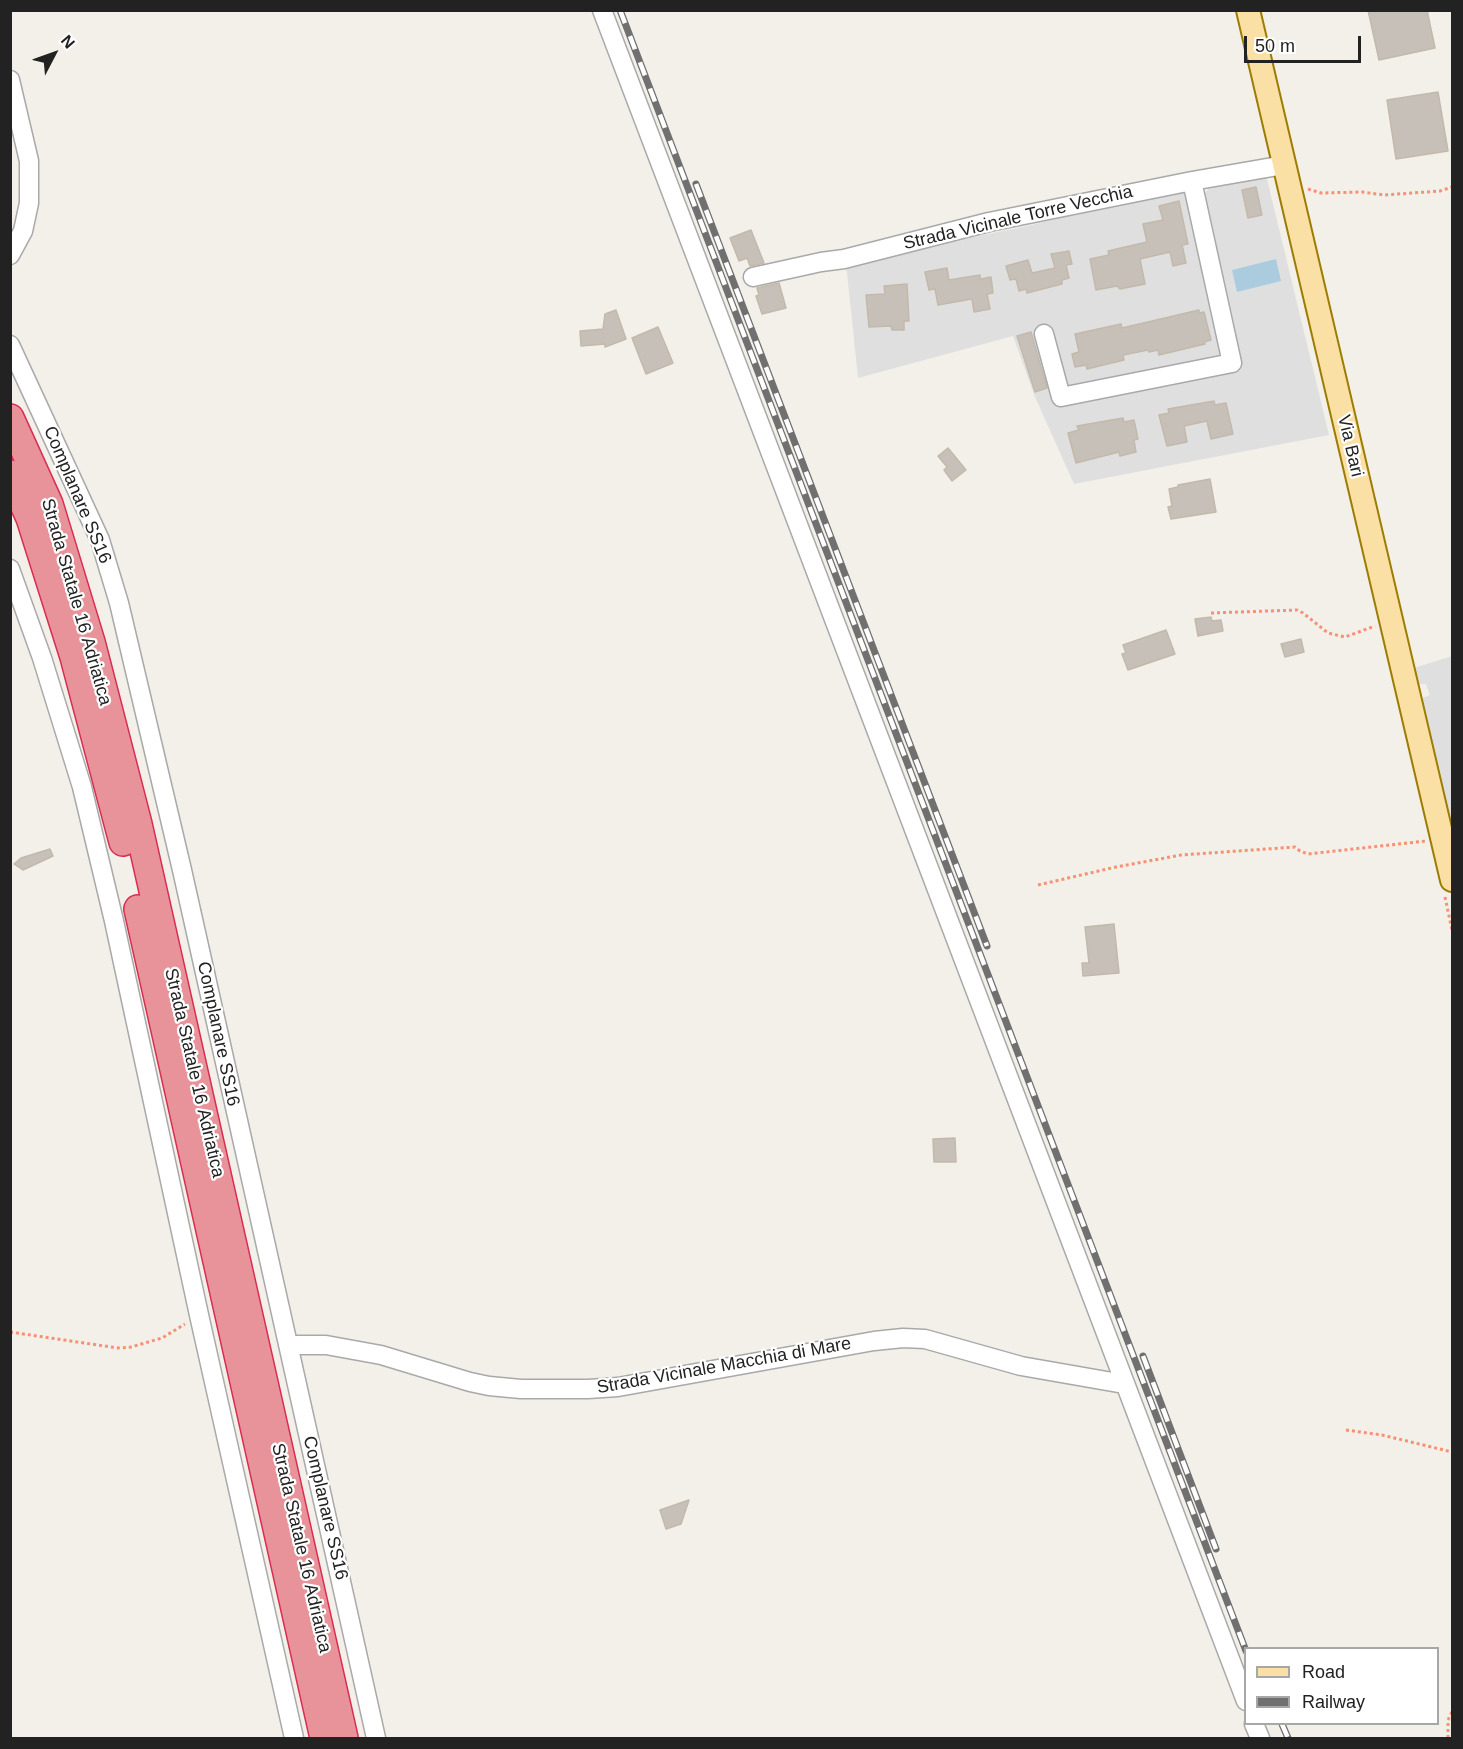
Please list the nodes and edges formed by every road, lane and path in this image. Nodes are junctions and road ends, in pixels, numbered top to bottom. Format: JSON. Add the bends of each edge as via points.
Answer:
{"nodes":[{"id":1,"x":602,"y":10,"type":"edge"},
{"id":2,"x":1248,"y":10,"type":"edge"},
{"id":3,"x":10,"y":80,"type":"edge"},
{"id":4,"x":1284,"y":165,"type":"junction"},
{"id":5,"x":1192,"y":180,"type":"junction"},
{"id":6,"x":1452,"y":187,"type":"edge"},
{"id":7,"x":1301,"y":188,"type":"dead end"},
{"id":8,"x":10,"y":255,"type":"edge"},
{"id":9,"x":753,"y":277,"type":"dead end"},
{"id":10,"x":1044,"y":334,"type":"dead end"},
{"id":11,"x":10,"y":345,"type":"edge"},
{"id":12,"x":10,"y":418,"type":"edge"},
{"id":13,"x":10,"y":474,"type":"edge"},
{"id":14,"x":10,"y":569,"type":"edge"},
{"id":15,"x":1211,"y":613,"type":"dead end"},
{"id":16,"x":1391,"y":620,"type":"junction"},
{"id":17,"x":1442,"y":837,"type":"junction"},
{"id":18,"x":1452,"y":880,"type":"edge"},
{"id":19,"x":1038,"y":885,"type":"dead end"},
{"id":20,"x":199,"y":1316,"type":"junction"},
{"id":21,"x":10,"y":1332,"type":"edge"},
{"id":22,"x":288,"y":1345,"type":"junction"},
{"id":23,"x":1124,"y":1384,"type":"junction"},
{"id":24,"x":1346,"y":1430,"type":"dead end"},
{"id":25,"x":1452,"y":1452,"type":"edge"},
{"id":26,"x":1244,"y":1698,"type":"edge"},
{"id":27,"x":1452,"y":1712,"type":"edge"},
{"id":28,"x":294,"y":1738,"type":"edge"},
{"id":29,"x":324,"y":1738,"type":"edge"},
{"id":30,"x":344,"y":1738,"type":"edge"},
{"id":31,"x":376,"y":1738,"type":"edge"},
{"id":32,"x":1448,"y":1738,"type":"edge"}],
"edges":[{"from":1,"to":23,"type":"street"},
{"from":2,"to":4,"type":"main road","name":"Via Bari"},
{"from":3,"to":8,"type":"street","via":[[29,161],[29,203],[23,231]]},
{"from":4,"to":5,"type":"street","name":"Strada Vicinale Torre Vecchia"},
{"from":4,"to":16,"type":"main road","name":"Via Bari"},
{"from":5,"to":9,"type":"street","name":"Strada Vicinale Torre Vecchia"},
{"from":5,"to":10,"type":"street","via":[[1232,363],[1060,397]]},
{"from":6,"to":7,"type":"path","via":[[1384,195],[1321,193]]},
{"from":11,"to":22,"type":"street","name":"Complanare SS16","via":[[100,540],[119,603]]},
{"from":12,"to":30,"type":"highway","name":"Strada Statale 16 Adriatica","via":[[49,504],[91,642],[138,824]]},
{"from":13,"to":29,"type":"highway","name":"Strada Statale 16 Adriatica","via":[[30,518],[74,657],[120,830]]},
{"from":14,"to":20,"type":"street","via":[[82,787]]},
{"from":15,"to":16,"type":"path","via":[[1298,610],[1328,633],[1345,637]]},
{"from":16,"to":17,"type":"main road","name":"Via Bari"},
{"from":17,"to":18,"type":"main road","name":"Via Bari"},
{"from":17,"to":19,"type":"path","via":[[1420,843],[1308,854],[1295,847],[1181,855]]},
{"from":20,"to":21,"type":"path","via":[[162,1338],[125,1347]]},
{"from":20,"to":28,"type":"street"},
{"from":22,"to":23,"type":"street","name":"Strada Vicinale Macchia di Mare","via":[[326,1345],[381,1355],[489,1386],[588,1389],[618,1388],[903,1338],[925,1340],[1021,1366]]},
{"from":22,"to":31,"type":"street","name":"Complanare SS16"},
{"from":23,"to":26,"type":"street"},
{"from":24,"to":25,"type":"path"},
{"from":27,"to":32,"type":"path"}]}
